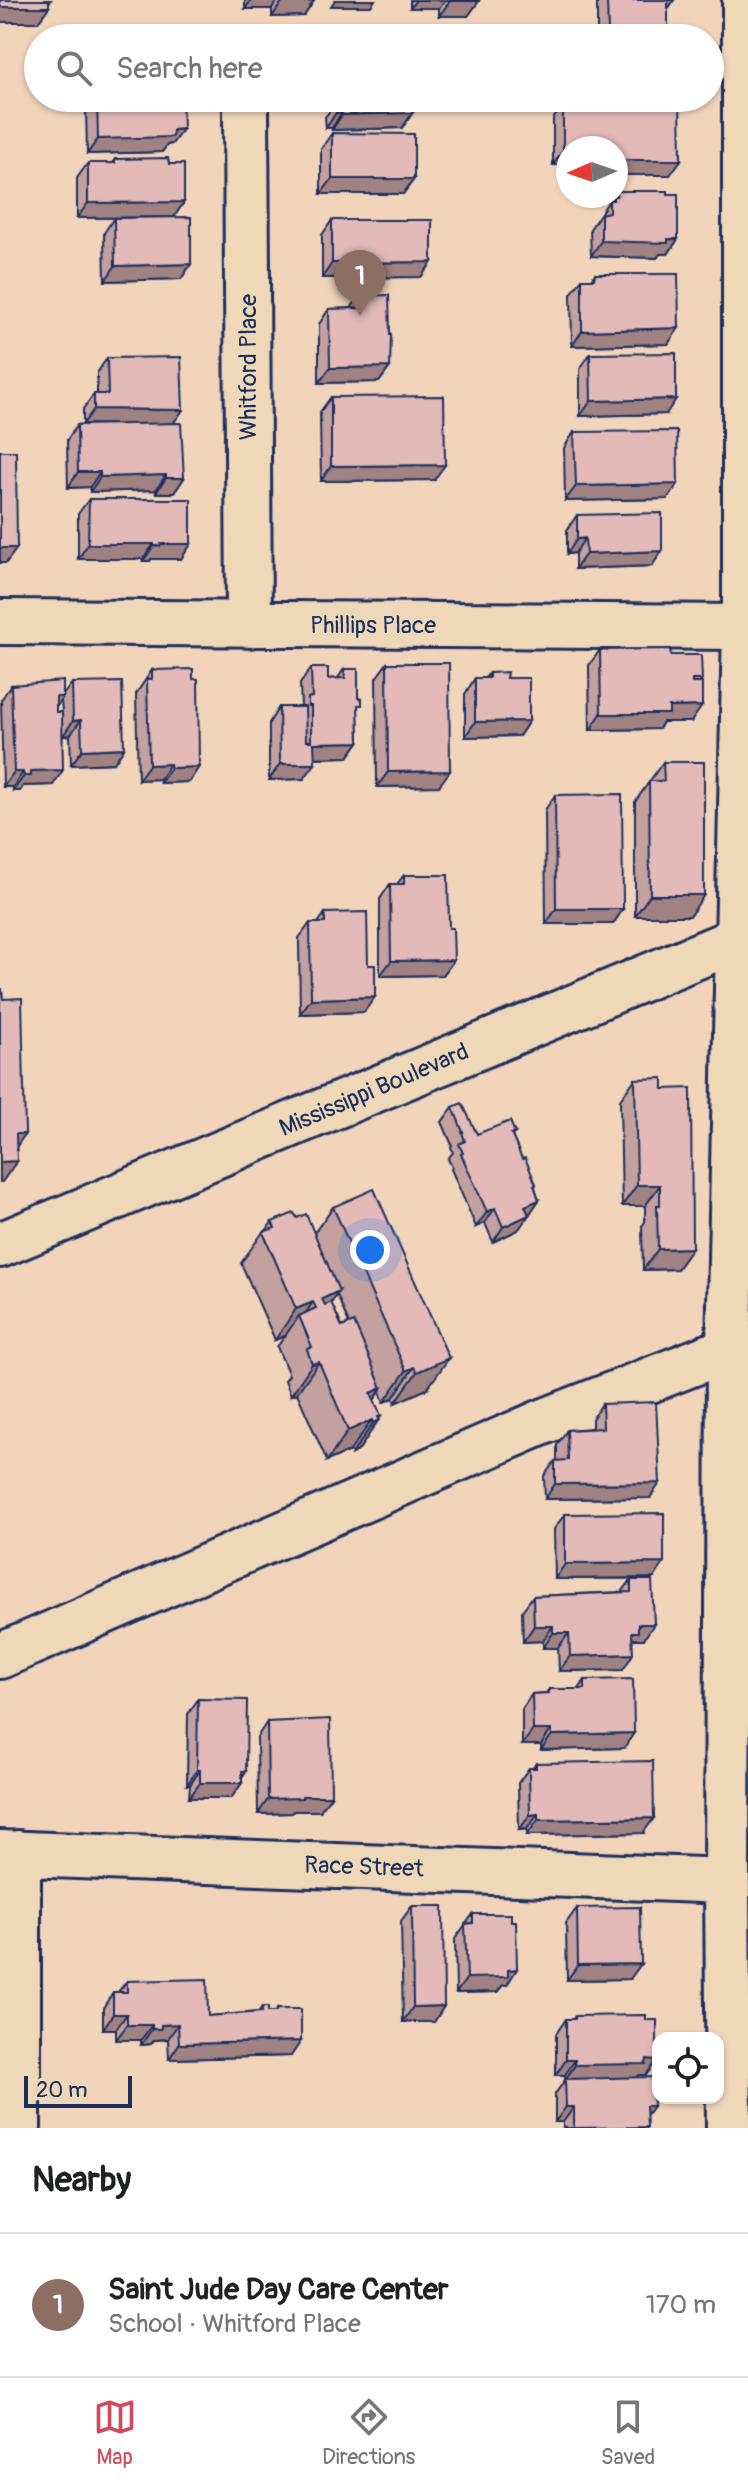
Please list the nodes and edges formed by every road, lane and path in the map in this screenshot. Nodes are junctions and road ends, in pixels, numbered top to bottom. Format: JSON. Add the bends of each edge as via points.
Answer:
{"nodes":[{"id":1,"x":745,"y":0,"type":"edge"},
{"id":2,"x":246,"y":112,"type":"edge"},
{"id":3,"x":747,"y":127,"type":"edge"},
{"id":4,"x":0,"y":622,"type":"edge"},
{"id":5,"x":249,"y":625,"type":"junction"},
{"id":6,"x":745,"y":627,"type":"junction"},
{"id":7,"x":743,"y":938,"type":"edge"},
{"id":8,"x":0,"y":1245,"type":"edge"},
{"id":9,"x":729,"y":1349,"type":"junction"},
{"id":10,"x":0,"y":1656,"type":"edge"},
{"id":11,"x":9,"y":1853,"type":"edge"},
{"id":12,"x":727,"y":1881,"type":"junction"},
{"id":13,"x":18,"y":2128,"type":"edge"},
{"id":14,"x":729,"y":2128,"type":"edge"}],
"edges":[{"from":1,"to":3,"type":"street"},
{"from":2,"to":5,"type":"street","name":"Whitford Place"},
{"from":3,"to":6,"type":"street"},
{"from":4,"to":5,"type":"street","name":"Phillips Place"},
{"from":5,"to":6,"type":"street","name":"Phillips Place"},
{"from":6,"to":7,"type":"street"},
{"from":7,"to":8,"type":"street","name":"Mississippi Boulevard"},
{"from":7,"to":9,"type":"street"},
{"from":9,"to":10,"type":"street","via":[[545,1421]]},
{"from":9,"to":12,"type":"street"},
{"from":11,"to":12,"type":"street","name":"Race Street"},
{"from":11,"to":13,"type":"street"},
{"from":12,"to":14,"type":"street"}]}
